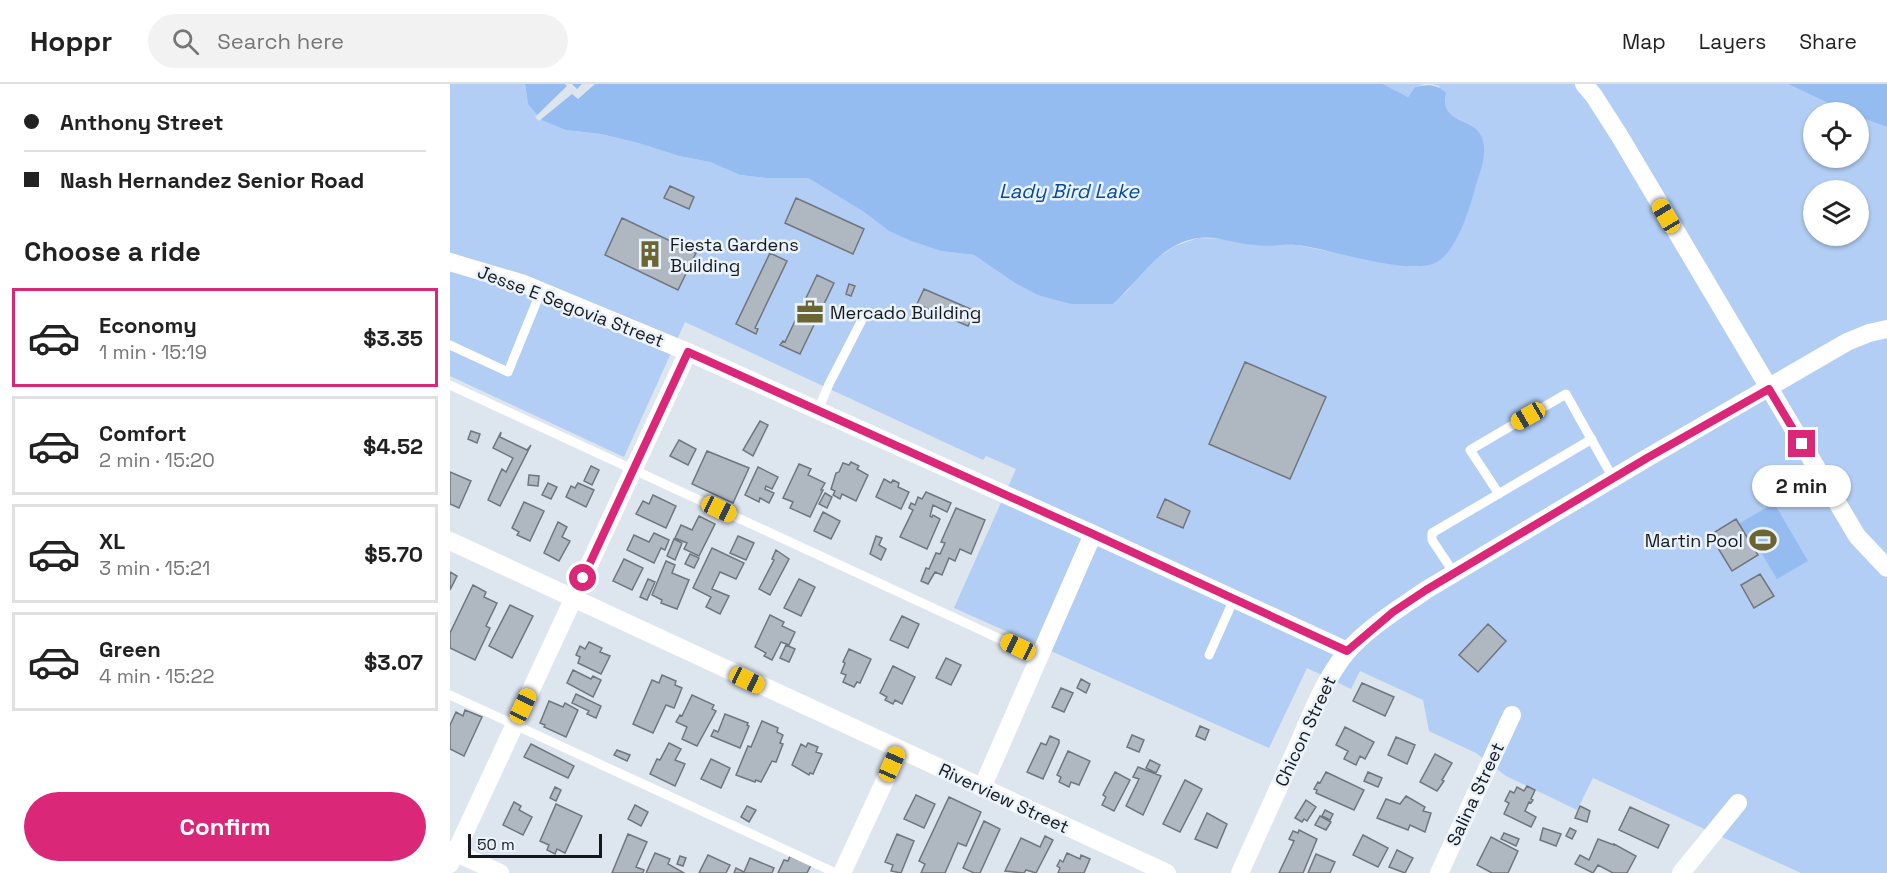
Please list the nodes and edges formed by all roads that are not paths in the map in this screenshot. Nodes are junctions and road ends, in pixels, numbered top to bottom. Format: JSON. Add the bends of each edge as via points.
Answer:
{"nodes":[{"id":1,"x":1584,"y":84,"type":"edge"},
{"id":2,"x":450,"y":262,"type":"edge"},
{"id":3,"x":541,"y":291,"type":"junction"},
{"id":4,"x":865,"y":314,"type":"dead end"},
{"id":5,"x":1887,"y":329,"type":"edge"},
{"id":6,"x":450,"y":345,"type":"edge"},
{"id":7,"x":688,"y":352,"type":"junction"},
{"id":8,"x":450,"y":385,"type":"edge"},
{"id":9,"x":1769,"y":389,"type":"junction"},
{"id":10,"x":818,"y":410,"type":"junction"},
{"id":11,"x":1592,"y":439,"type":"junction"},
{"id":12,"x":633,"y":470,"type":"junction"},
{"id":13,"x":1614,"y":478,"type":"junction"},
{"id":14,"x":1498,"y":494,"type":"junction"},
{"id":15,"x":1093,"y":534,"type":"junction"},
{"id":16,"x":450,"y":541,"type":"edge"},
{"id":17,"x":1887,"y":568,"type":"edge"},
{"id":18,"x":1454,"y":573,"type":"junction"},
{"id":19,"x":573,"y":599,"type":"junction"},
{"id":20,"x":1234,"y":599,"type":"junction"},
{"id":21,"x":1347,"y":651,"type":"junction"},
{"id":22,"x":1209,"y":655,"type":"dead end"},
{"id":23,"x":1039,"y":657,"type":"junction"},
{"id":24,"x":450,"y":695,"type":"edge"},
{"id":25,"x":1512,"y":715,"type":"dead end"},
{"id":26,"x":515,"y":724,"type":"junction"},
{"id":27,"x":899,"y":750,"type":"junction"},
{"id":28,"x":982,"y":788,"type":"junction"},
{"id":29,"x":1738,"y":803,"type":"dead end"},
{"id":30,"x":452,"y":855,"type":"edge"},
{"id":31,"x":500,"y":873,"type":"edge"},
{"id":32,"x":836,"y":873,"type":"edge"},
{"id":33,"x":842,"y":873,"type":"edge"},
{"id":34,"x":1167,"y":873,"type":"edge"},
{"id":35,"x":1240,"y":873,"type":"edge"},
{"id":36,"x":1439,"y":873,"type":"edge"},
{"id":37,"x":1681,"y":873,"type":"edge"}],
"edges":[{"from":1,"to":9,"type":"street","via":[[1619,135]]},
{"from":2,"to":3,"type":"street","name":"Jesse E Segovia Street"},
{"from":3,"to":6,"type":"lane","via":[[508,372]]},
{"from":3,"to":7,"type":"street","name":"Jesse E Segovia Street"},
{"from":4,"to":10,"type":"lane"},
{"from":5,"to":9,"type":"street","name":"Chicon Street","via":[[1847,342]]},
{"from":7,"to":10,"type":"street","name":"Jesse E Segovia Street"},
{"from":7,"to":12,"type":"street"},
{"from":8,"to":12,"type":"lane"},
{"from":9,"to":13,"type":"street","name":"Chicon Street"},
{"from":9,"to":17,"type":"street","via":[[1857,536]]},
{"from":10,"to":15,"type":"street","name":"Jesse E Segovia Street"},
{"from":11,"to":13,"type":"lane"},
{"from":11,"to":14,"type":"lane"},
{"from":11,"to":14,"type":"lane","via":[[1566,393],[1470,450]]},
{"from":12,"to":19,"type":"street"},
{"from":12,"to":23,"type":"lane"},
{"from":13,"to":18,"type":"street","name":"Chicon Street"},
{"from":14,"to":18,"type":"lane","via":[[1432,533],[1432,540]]},
{"from":15,"to":20,"type":"street","name":"Jesse E Segovia Street"},
{"from":15,"to":23,"type":"street"},
{"from":16,"to":19,"type":"street","name":"Riverview Street"},
{"from":18,"to":21,"type":"street","name":"Chicon Street","via":[[1393,612]]},
{"from":19,"to":26,"type":"street"},
{"from":19,"to":27,"type":"street","name":"Riverview Street"},
{"from":20,"to":21,"type":"street","name":"Jesse E Segovia Street"},
{"from":20,"to":22,"type":"lane"},
{"from":21,"to":35,"type":"street","name":"Chicon Street","via":[[1316,705]]},
{"from":23,"to":28,"type":"street"},
{"from":24,"to":26,"type":"lane"},
{"from":25,"to":36,"type":"street","name":"Salina Street"},
{"from":26,"to":30,"type":"street"},
{"from":26,"to":32,"type":"lane"},
{"from":27,"to":28,"type":"street","name":"Riverview Street"},
{"from":27,"to":33,"type":"street"},
{"from":28,"to":34,"type":"street","name":"Riverview Street"},
{"from":29,"to":37,"type":"street"},
{"from":30,"to":31,"type":"street"}]}
